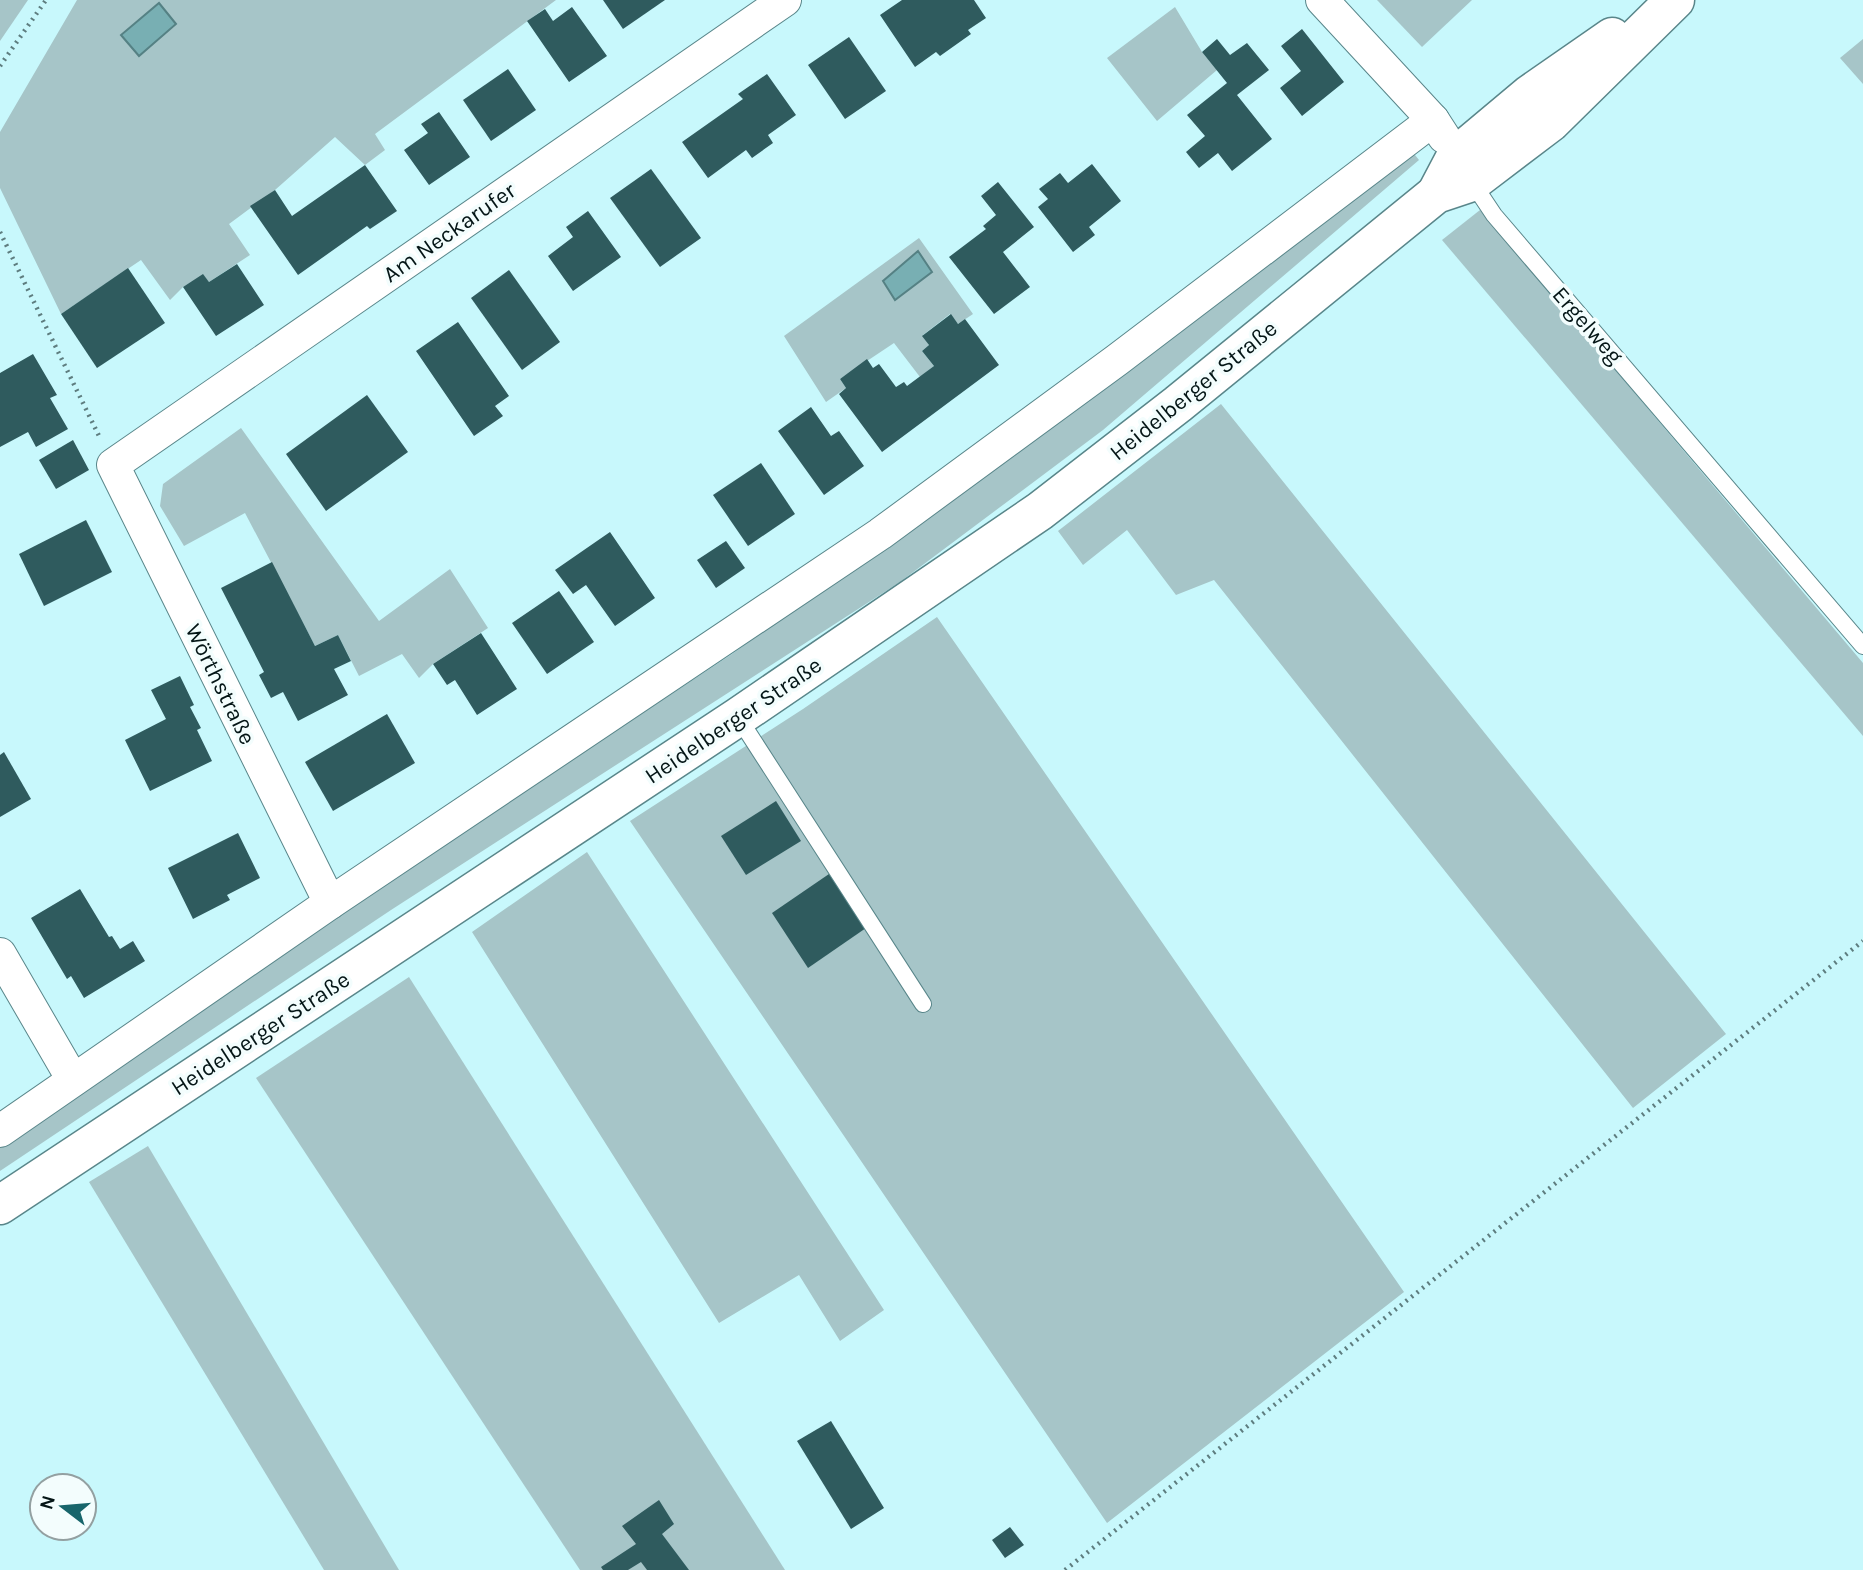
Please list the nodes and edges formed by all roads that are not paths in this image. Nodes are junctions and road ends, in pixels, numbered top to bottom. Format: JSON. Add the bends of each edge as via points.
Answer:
{"nodes":[{"id":1,"x":785,"y":0,"type":"edge"},
{"id":2,"x":1321,"y":0,"type":"edge"},
{"id":3,"x":1664,"y":0,"type":"edge"},
{"id":4,"x":1675,"y":0,"type":"edge"},
{"id":5,"x":1433,"y":120,"type":"junction"},
{"id":6,"x":1464,"y":169,"type":"junction"},
{"id":7,"x":113,"y":465,"type":"joint"},
{"id":8,"x":1863,"y":646,"type":"edge"},
{"id":9,"x":738,"y":717,"type":"junction"},
{"id":10,"x":330,"y":903,"type":"junction"},
{"id":11,"x":0,"y":954,"type":"edge"},
{"id":12,"x":923,"y":1004,"type":"dead end"},
{"id":13,"x":73,"y":1080,"type":"junction"},
{"id":14,"x":0,"y":1131,"type":"edge"},
{"id":15,"x":0,"y":1205,"type":"edge"}],
"edges":[{"from":1,"to":7,"type":"street","name":"Am Neckarufer"},
{"from":2,"to":5,"type":"street","name":"Ergelweg"},
{"from":3,"to":6,"type":"main road","name":"Heidelberger Straße","via":[[1530,94]]},
{"from":4,"to":6,"type":"main road","name":"Heidelberger Straße","via":[[1551,122]]},
{"from":5,"to":6,"type":"street","name":"Ergelweg"},
{"from":5,"to":10,"type":"street","via":[[880,534]]},
{"from":6,"to":8,"type":"lane","name":"Ergelweg","via":[[1494,215]]},
{"from":6,"to":9,"type":"main road","name":"Heidelberger Straße","via":[[1040,511]]},
{"from":7,"to":10,"type":"street","name":"Wörthstraße"},
{"from":9,"to":12,"type":"lane"},
{"from":9,"to":15,"type":"main road","name":"Heidelberger Straße"},
{"from":10,"to":13,"type":"street"},
{"from":11,"to":13,"type":"street"},
{"from":13,"to":14,"type":"street"}]}
